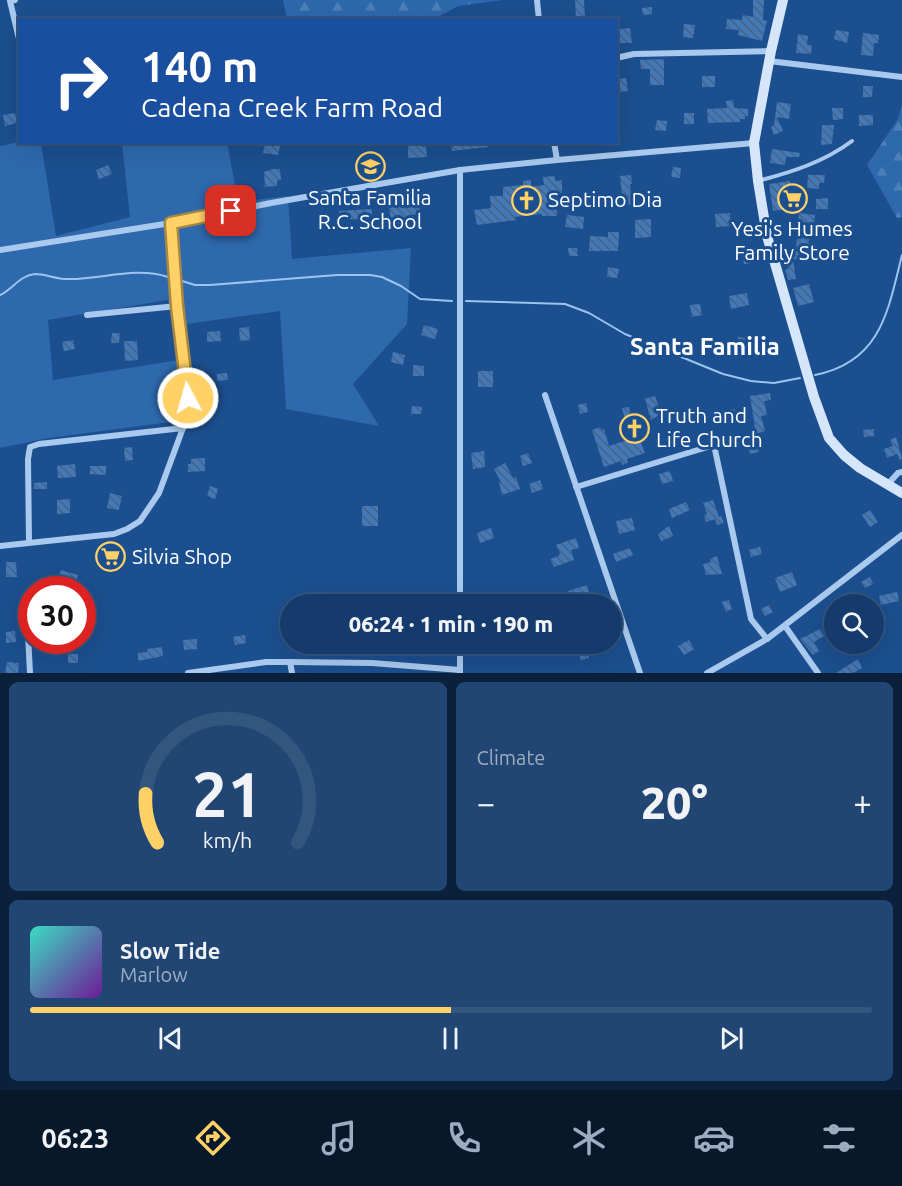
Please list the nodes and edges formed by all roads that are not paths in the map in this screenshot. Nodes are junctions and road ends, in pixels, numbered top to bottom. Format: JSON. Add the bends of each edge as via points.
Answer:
{"nodes":[{"id":1,"x":15,"y":0,"type":"edge"},
{"id":2,"x":537,"y":0,"type":"edge"},
{"id":3,"x":783,"y":0,"type":"edge"},
{"id":4,"x":539,"y":18,"type":"edge"},
{"id":5,"x":18,"y":35,"type":"edge"},
{"id":6,"x":770,"y":56,"type":"junction"},
{"id":7,"x":618,"y":58,"type":"edge"},
{"id":8,"x":902,"y":77,"type":"edge"},
{"id":9,"x":852,"y":141,"type":"dead end"},
{"id":10,"x":754,"y":143,"type":"junction"},
{"id":11,"x":554,"y":144,"type":"edge"},
{"id":12,"x":557,"y":160,"type":"junction"},
{"id":13,"x":460,"y":170,"type":"junction"},
{"id":14,"x":758,"y":181,"type":"junction"},
{"id":15,"x":171,"y":223,"type":"junction"},
{"id":16,"x":0,"y":250,"type":"edge"},
{"id":17,"x":177,"y":306,"type":"junction"},
{"id":18,"x":87,"y":315,"type":"dead end"},
{"id":19,"x":545,"y":395,"type":"dead end"},
{"id":20,"x":183,"y":428,"type":"junction"},
{"id":21,"x":902,"y":472,"type":"edge"},
{"id":22,"x":888,"y":484,"type":"junction"},
{"id":23,"x":576,"y":487,"type":"junction"},
{"id":24,"x":902,"y":493,"type":"edge"},
{"id":25,"x":902,"y":535,"type":"edge"},
{"id":26,"x":29,"y":542,"type":"junction"},
{"id":27,"x":0,"y":546,"type":"edge"},
{"id":28,"x":460,"y":594,"type":"edge"},
{"id":29,"x":785,"y":626,"type":"junction"},
{"id":30,"x":767,"y":639,"type":"junction"},
{"id":31,"x":29,"y":654,"type":"edge"},
{"id":32,"x":460,"y":654,"type":"edge"},
{"id":33,"x":290,"y":662,"type":"junction"},
{"id":34,"x":460,"y":672,"type":"edge"},
{"id":35,"x":30,"y":673,"type":"edge"},
{"id":36,"x":188,"y":673,"type":"edge"},
{"id":37,"x":292,"y":673,"type":"edge"},
{"id":38,"x":640,"y":673,"type":"edge"},
{"id":39,"x":707,"y":673,"type":"edge"},
{"id":40,"x":818,"y":673,"type":"edge"}],
"edges":[{"from":1,"to":5,"type":"street","via":[[10,2]]},
{"from":2,"to":4,"type":"street"},
{"from":3,"to":6,"type":"main road"},
{"from":6,"to":7,"type":"street","via":[[634,54]]},
{"from":6,"to":8,"type":"street"},
{"from":6,"to":10,"type":"main road"},
{"from":9,"to":14,"type":"lane","via":[[801,170]]},
{"from":10,"to":12,"type":"street"},
{"from":10,"to":14,"type":"main road"},
{"from":11,"to":12,"type":"street"},
{"from":12,"to":13,"type":"street"},
{"from":13,"to":15,"type":"street"},
{"from":13,"to":28,"type":"street"},
{"from":14,"to":22,"type":"main road","via":[[767,236],[814,397],[830,438],[860,468]]},
{"from":15,"to":16,"type":"street"},
{"from":15,"to":17,"type":"street"},
{"from":17,"to":18,"type":"street"},
{"from":17,"to":20,"type":"street","via":[[188,387]]},
{"from":19,"to":23,"type":"street"},
{"from":20,"to":26,"type":"street","via":[[159,493],[140,521],[114,534]]},
{"from":20,"to":26,"type":"street","via":[[30,447]]},
{"from":21,"to":22,"type":"street"},
{"from":22,"to":24,"type":"main road"},
{"from":23,"to":30,"type":"street","via":[[714,445],[751,619]]},
{"from":23,"to":38,"type":"street"},
{"from":25,"to":29,"type":"street"},
{"from":26,"to":27,"type":"street"},
{"from":29,"to":30,"type":"street"},
{"from":29,"to":40,"type":"street"},
{"from":30,"to":39,"type":"street"},
{"from":31,"to":35,"type":"street"},
{"from":32,"to":34,"type":"street"},
{"from":33,"to":34,"type":"street","via":[[372,663]]},
{"from":33,"to":36,"type":"street"},
{"from":33,"to":37,"type":"street"}]}
